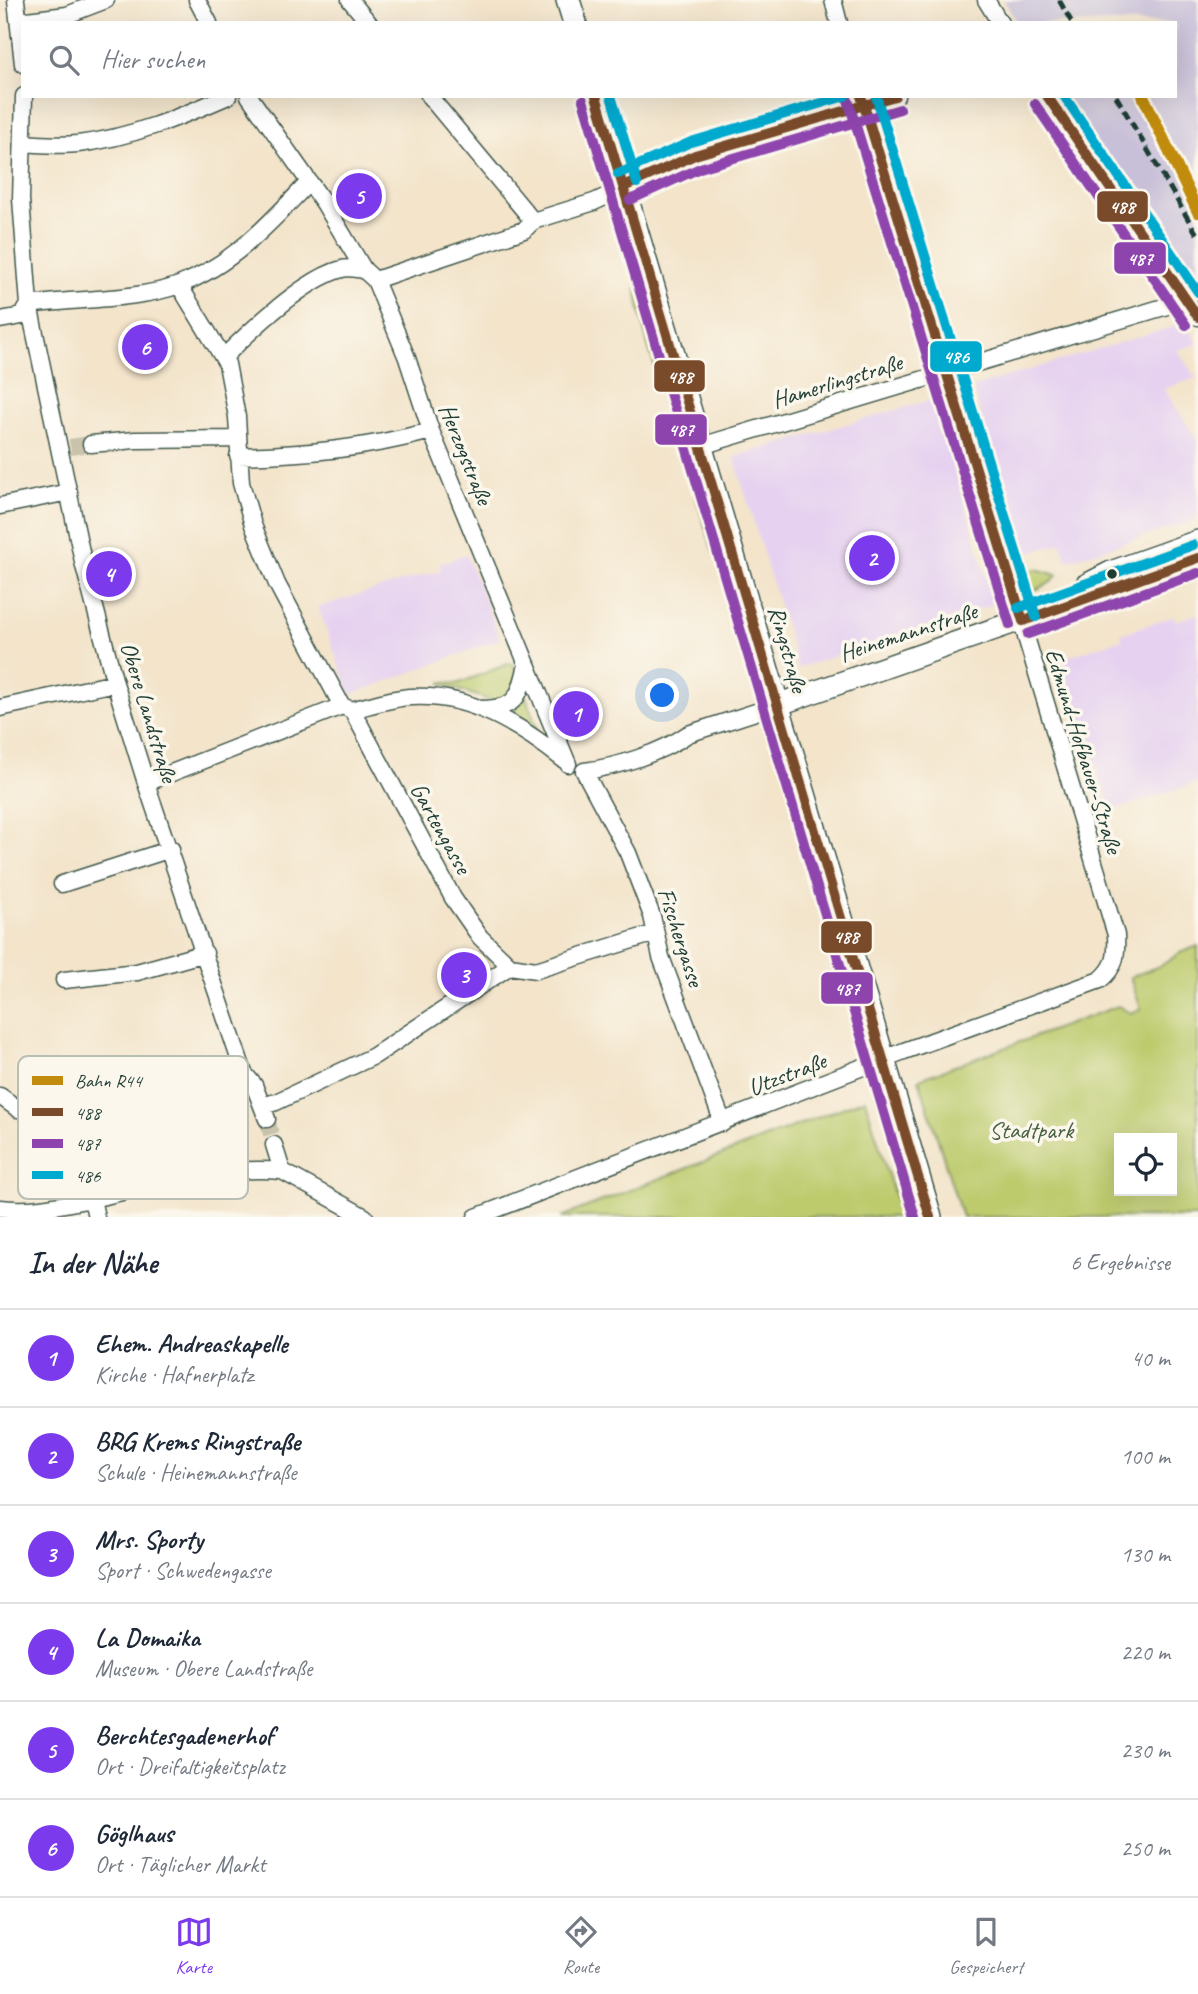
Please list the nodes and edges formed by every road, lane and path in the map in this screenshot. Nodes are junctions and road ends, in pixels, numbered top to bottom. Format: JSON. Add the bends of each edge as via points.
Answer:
{"nodes":[{"id":1,"x":16,"y":0,"type":"edge"},
{"id":2,"x":106,"y":0,"type":"edge"},
{"id":3,"x":197,"y":0,"type":"edge"},
{"id":4,"x":350,"y":0,"type":"edge"},
{"id":5,"x":568,"y":0,"type":"edge"},
{"id":6,"x":833,"y":0,"type":"edge"},
{"id":7,"x":986,"y":0,"type":"edge"},
{"id":8,"x":19,"y":21,"type":"junction"},
{"id":9,"x":208,"y":21,"type":"edge"},
{"id":10,"x":367,"y":21,"type":"edge"},
{"id":11,"x":574,"y":21,"type":"edge"},
{"id":12,"x":838,"y":21,"type":"edge"},
{"id":13,"x":999,"y":21,"type":"edge"},
{"id":14,"x":21,"y":42,"type":"edge"},
{"id":15,"x":24,"y":98,"type":"edge"},
{"id":16,"x":224,"y":98,"type":"edge"},
{"id":17,"x":250,"y":98,"type":"edge"},
{"id":18,"x":431,"y":98,"type":"edge"},
{"id":19,"x":597,"y":98,"type":"edge"},
{"id":20,"x":882,"y":98,"type":"edge"},
{"id":21,"x":1047,"y":98,"type":"edge"},
{"id":22,"x":862,"y":101,"type":"edge"},
{"id":23,"x":23,"y":144,"type":"junction"},
{"id":24,"x":309,"y":182,"type":"junction"},
{"id":25,"x":624,"y":187,"type":"junction"},
{"id":26,"x":533,"y":221,"type":"junction"},
{"id":27,"x":369,"y":275,"type":"junction"},
{"id":28,"x":180,"y":285,"type":"junction"},
{"id":29,"x":1187,"y":300,"type":"junction"},
{"id":30,"x":29,"y":305,"type":"junction"},
{"id":31,"x":1198,"y":317,"type":"edge"},
{"id":32,"x":0,"y":320,"type":"edge"},
{"id":33,"x":225,"y":357,"type":"junction"},
{"id":34,"x":946,"y":373,"type":"junction"},
{"id":35,"x":431,"y":431,"type":"junction"},
{"id":36,"x":238,"y":439,"type":"junction"},
{"id":37,"x":711,"y":443,"type":"junction"},
{"id":38,"x":91,"y":444,"type":"tunnel mouth"},
{"id":39,"x":238,"y":456,"type":"junction"},
{"id":40,"x":69,"y":492,"type":"junction"},
{"id":41,"x":0,"y":506,"type":"edge"},
{"id":42,"x":1198,"y":541,"type":"edge"},
{"id":43,"x":1198,"y":558,"type":"edge"},
{"id":44,"x":1050,"y":611,"type":"junction"},
{"id":45,"x":1023,"y":621,"type":"junction"},
{"id":46,"x":527,"y":666,"type":"junction"},
{"id":47,"x":115,"y":683,"type":"junction"},
{"id":48,"x":777,"y":705,"type":"junction"},
{"id":49,"x":0,"y":708,"type":"edge"},
{"id":50,"x":347,"y":708,"type":"junction"},
{"id":51,"x":483,"y":709,"type":"junction"},
{"id":52,"x":568,"y":764,"type":"junction"},
{"id":53,"x":584,"y":771,"type":"junction"},
{"id":54,"x":146,"y":783,"type":"junction"},
{"id":55,"x":171,"y":849,"type":"junction"},
{"id":56,"x":62,"y":884,"type":"dead end"},
{"id":57,"x":655,"y":933,"type":"junction"},
{"id":58,"x":205,"y":953,"type":"junction"},
{"id":59,"x":510,"y":966,"type":"junction"},
{"id":60,"x":1112,"y":970,"type":"joint"},
{"id":61,"x":64,"y":980,"type":"dead end"},
{"id":62,"x":238,"y":1056,"type":"edge"},
{"id":63,"x":883,"y":1060,"type":"junction"},
{"id":64,"x":248,"y":1078,"type":"edge"},
{"id":65,"x":0,"y":1096,"type":"edge"},
{"id":66,"x":18,"y":1109,"type":"edge"},
{"id":67,"x":723,"y":1123,"type":"junction"},
{"id":68,"x":274,"y":1145,"type":"tunnel mouth"},
{"id":69,"x":248,"y":1170,"type":"edge"},
{"id":70,"x":282,"y":1171,"type":"junction"},
{"id":71,"x":92,"y":1199,"type":"joint"},
{"id":72,"x":0,"y":1208,"type":"edge"},
{"id":73,"x":96,"y":1217,"type":"edge"},
{"id":74,"x":365,"y":1217,"type":"edge"},
{"id":75,"x":476,"y":1217,"type":"edge"},
{"id":76,"x":930,"y":1217,"type":"edge"}],
"edges":[{"from":1,"to":8,"type":"street"},
{"from":2,"to":8,"type":"street","via":[[67,15]]},
{"from":3,"to":9,"type":"street"},
{"from":4,"to":10,"type":"street"},
{"from":5,"to":11,"type":"main road"},
{"from":6,"to":12,"type":"street"},
{"from":7,"to":13,"type":"street"},
{"from":8,"to":14,"type":"street"},
{"from":15,"to":23,"type":"street","name":"Obere Landstraße"},
{"from":16,"to":23,"type":"street","via":[[123,135],[75,144]]},
{"from":17,"to":24,"type":"street","name":"Herzogstraße"},
{"from":18,"to":26,"type":"street"},
{"from":19,"to":25,"type":"main road","name":"Ringstraße"},
{"from":20,"to":22,"type":"street"},
{"from":21,"to":29,"type":"street"},
{"from":22,"to":25,"type":"street","via":[[695,155]]},
{"from":22,"to":34,"type":"street","name":"Edmund-Hofbauer-Straße"},
{"from":23,"to":30,"type":"street","name":"Obere Landstraße","via":[[22,243]]},
{"from":24,"to":27,"type":"street","name":"Herzogstraße"},
{"from":24,"to":28,"type":"street","via":[[240,251]]},
{"from":25,"to":26,"type":"street","via":[[594,202]]},
{"from":25,"to":37,"type":"main road","name":"Ringstraße"},
{"from":26,"to":27,"type":"street","via":[[506,237]]},
{"from":27,"to":33,"type":"street","via":[[344,268],[329,275],[279,309]]},
{"from":27,"to":35,"type":"street","name":"Herzogstraße","via":[[407,358]]},
{"from":28,"to":30,"type":"street","via":[[86,304]]},
{"from":28,"to":33,"type":"street"},
{"from":29,"to":31,"type":"street"},
{"from":29,"to":34,"type":"street","name":"Hamerlingstraße"},
{"from":30,"to":32,"type":"street","via":[[22,316]]},
{"from":30,"to":40,"type":"street","name":"Obere Landstraße","via":[[65,448]]},
{"from":33,"to":36,"type":"street","name":"Gartengasse"},
{"from":34,"to":37,"type":"street","name":"Hamerlingstraße"},
{"from":34,"to":45,"type":"street","name":"Edmund-Hofbauer-Straße"},
{"from":35,"to":39,"type":"street","via":[[331,452]]},
{"from":35,"to":46,"type":"street","name":"Herzogstraße"},
{"from":36,"to":38,"type":"street"},
{"from":36,"to":39,"type":"street","name":"Gartengasse"},
{"from":37,"to":48,"type":"main road","name":"Ringstraße"},
{"from":39,"to":50,"type":"street","name":"Gartengasse","via":[[241,483],[263,550],[296,622]]},
{"from":40,"to":41,"type":"street"},
{"from":40,"to":47,"type":"street","name":"Obere Landstraße"},
{"from":42,"to":44,"type":"street","name":"Heinemannstraße","via":[[1111,572]]},
{"from":43,"to":44,"type":"street","name":"Heinemannstraße"},
{"from":44,"to":45,"type":"street","name":"Heinemannstraße"},
{"from":45,"to":48,"type":"street","name":"Heinemannstraße"},
{"from":45,"to":60,"type":"street","name":"Edmund-Hofbauer-Straße","via":[[1116,935]]},
{"from":46,"to":51,"type":"street","via":[[514,701]]},
{"from":46,"to":52,"type":"street","name":"Herzogstraße"},
{"from":47,"to":49,"type":"street"},
{"from":47,"to":54,"type":"street","name":"Obere Landstraße"},
{"from":48,"to":53,"type":"street","name":"Heinemannstraße"},
{"from":48,"to":63,"type":"main road","name":"Ringstraße"},
{"from":50,"to":51,"type":"street","via":[[428,696]]},
{"from":50,"to":54,"type":"street"},
{"from":50,"to":59,"type":"street","name":"Gartengasse","via":[[453,898],[480,937]]},
{"from":51,"to":52,"type":"street","via":[[535,737]]},
{"from":52,"to":53,"type":"street"},
{"from":53,"to":57,"type":"street","name":"Fischergasse","via":[[628,853]]},
{"from":54,"to":55,"type":"street","name":"Obere Landstraße"},
{"from":55,"to":56,"type":"street"},
{"from":55,"to":58,"type":"street","name":"Obere Landstraße"},
{"from":57,"to":59,"type":"street","via":[[536,970]]},
{"from":57,"to":67,"type":"street","name":"Fischergasse"},
{"from":58,"to":61,"type":"street","via":[[137,972]]},
{"from":58,"to":62,"type":"street","name":"Obere Landstraße"},
{"from":59,"to":64,"type":"street","name":"Obere Landstraße","via":[[374,1056],[264,1113]]},
{"from":60,"to":63,"type":"street","name":"Utzstraße","via":[[1100,980]]},
{"from":63,"to":67,"type":"street","name":"Utzstraße"},
{"from":63,"to":76,"type":"main road","name":"Ringstraße"},
{"from":65,"to":66,"type":"street"},
{"from":67,"to":75,"type":"street","name":"Utzstraße"},
{"from":68,"to":70,"type":"street"},
{"from":69,"to":70,"type":"street"},
{"from":70,"to":74,"type":"street"},
{"from":71,"to":72,"type":"street","via":[[51,1208]]},
{"from":71,"to":73,"type":"street"}]}
